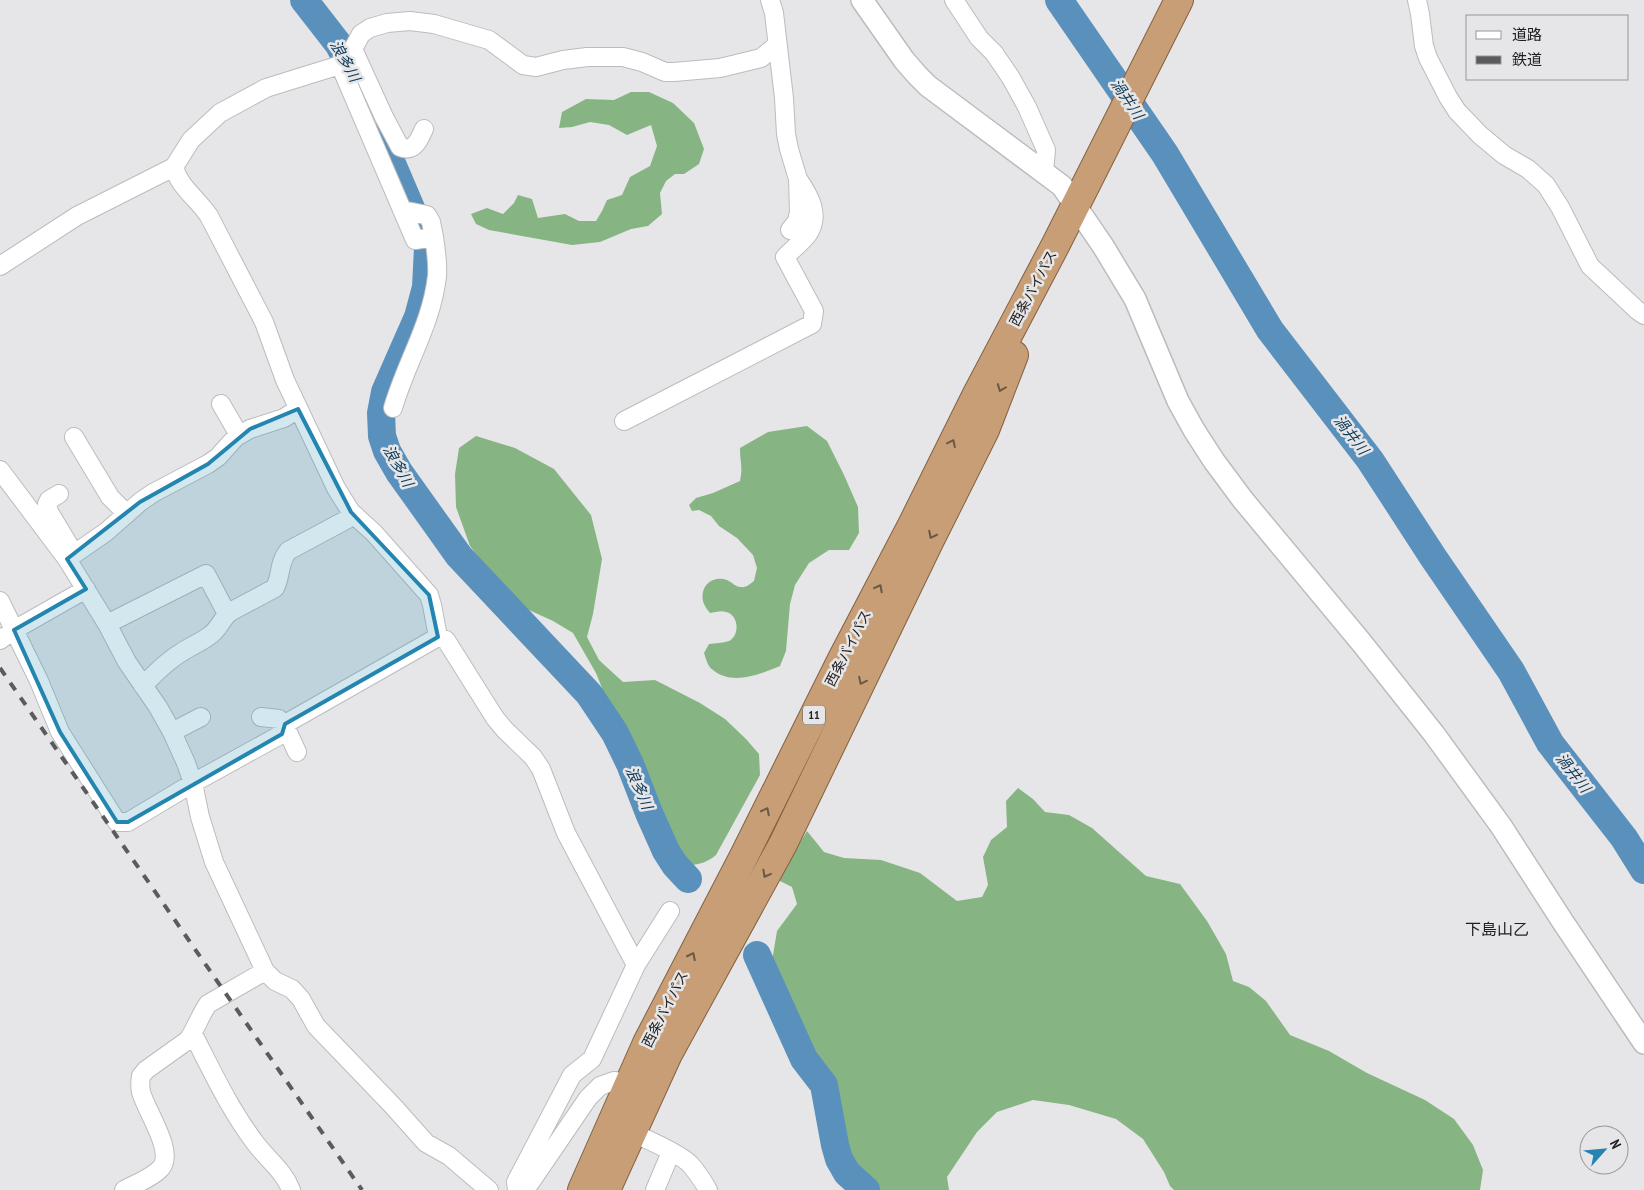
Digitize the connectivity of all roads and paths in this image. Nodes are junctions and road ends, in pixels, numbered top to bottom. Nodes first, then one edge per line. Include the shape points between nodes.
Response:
1 (770, 0) edge
2 (862, 0) edge
3 (954, 0) edge
4 (1179, 0) edge
5 (1417, 0) edge
6 (777, 45) junction
7 (347, 57) junction
8 (424, 129) dead end
9 (174, 166) junction
10 (1044, 172) junction
11 (798, 178) junction
12 (1081, 194) junction
13 (790, 230) dead end
14 (0, 266) edge
15 (1640, 306) edge
16 (221, 404) dead end
17 (393, 408) dead end
18 (298, 409) junction
19 (624, 421) dead end
20 (239, 435) junction
21 (74, 437) dead end
22 (0, 470) edge
23 (59, 494) dead end
24 (127, 514) junction
25 (355, 515) junction
26 (70, 557) junction
27 (86, 589) junction
28 (0, 601) edge
29 (227, 614) junction
30 (107, 624) junction
31 (7, 635) edge
32 (438, 637) junction
33 (143, 686) junction
34 (201, 717) dead end
35 (262, 717) dead end
36 (285, 726) junction
37 (172, 732) junction
38 (298, 752) dead end
39 (193, 783) junction
40 (670, 910) dead end
41 (636, 964) junction
42 (265, 971) junction
43 (193, 1034) junction
44 (1644, 1044) edge
45 (640, 1088) junction
46 (622, 1128) junction
47 (671, 1152) junction
48 (124, 1190) edge
49 (291, 1190) edge
50 (489, 1190) edge
51 (517, 1190) edge
52 (522, 1190) edge
53 (582, 1190) edge
54 (606, 1190) edge
55 (655, 1190) edge
56 (708, 1190) edge

1 - 6 street
2 - 10 street via 928,86
3 - 10 street via 979,38 994,53 1028,107 1046,150
4 - 12 highway, 西条バイパス / 11
5 - 15 street via 1428,58 1457,111 1504,155 1528,169 1546,185 1590,266
6 - 7 street via 761,58 720,68 665,72 623,57 587,57 536,68 523,65 489,40 434,24 410,22 370,28 361,34
6 - 11 street via 786,134
7 - 8 street via 400,147 411,148 417,144
7 - 9 street via 266,88 220,113 191,140
7 - 17 street via 410,211 415,240 427,238 437,274 424,331
9 - 14 street via 77,216
9 - 18 street via 183,186 214,225 264,322
10 - 12 street via 1062,186
11 - 13 street via 799,212
11 - 19 street via 814,207 813,222 808,233 785,257 814,310 812,324
12 - 44 street via 1103,246 1135,298 1178,401 1214,461 1462,773 1501,826
12 - 45 highway, 西条バイパス / 11 via 647,1043
16 - 20 street
18 - 20 street via 284,418
18 - 25 street via 336,488
20 - 24 street via 218,458 153,493
21 - 24 street via 110,497
22 - 26 street
23 - 26 street via 46,504
24 - 26 street
25 - 29 street via 288,551 282,558 275,588
25 - 32 street via 428,596
26 - 27 street
27 - 30 street
27 - 31 street
28 - 31 street
29 - 30 street via 206,574
29 - 33 street via 217,630 157,670
30 - 33 street
31 - 39 street via 39,681 60,732 117,822 128,822
32 - 36 street
32 - 41 street via 446,640 504,730 541,769 566,833
33 - 37 street
34 - 37 street
35 - 36 street via 279,719
36 - 38 street
36 - 39 street via 282,734
37 - 39 street
39 - 42 street via 214,862
40 - 41 street
41 - 51 street via 592,1059 572,1075 516,1182
42 - 43 street via 208,1004
42 - 50 street via 292,989 316,1026 426,1143 449,1156
43 - 48 street via 141,1076 141,1093 163,1145 165,1162 154,1174
43 - 49 street via 230,1106 256,1145 284,1176
45 - 46 highway, 西条バイパス / 11
45 - 52 street via 614,1081 600,1086
46 - 47 street
46 - 53 highway, 西条バイパス / 11
46 - 54 highway, 西条バイパス / 11
47 - 55 street
47 - 56 street via 689,1163

